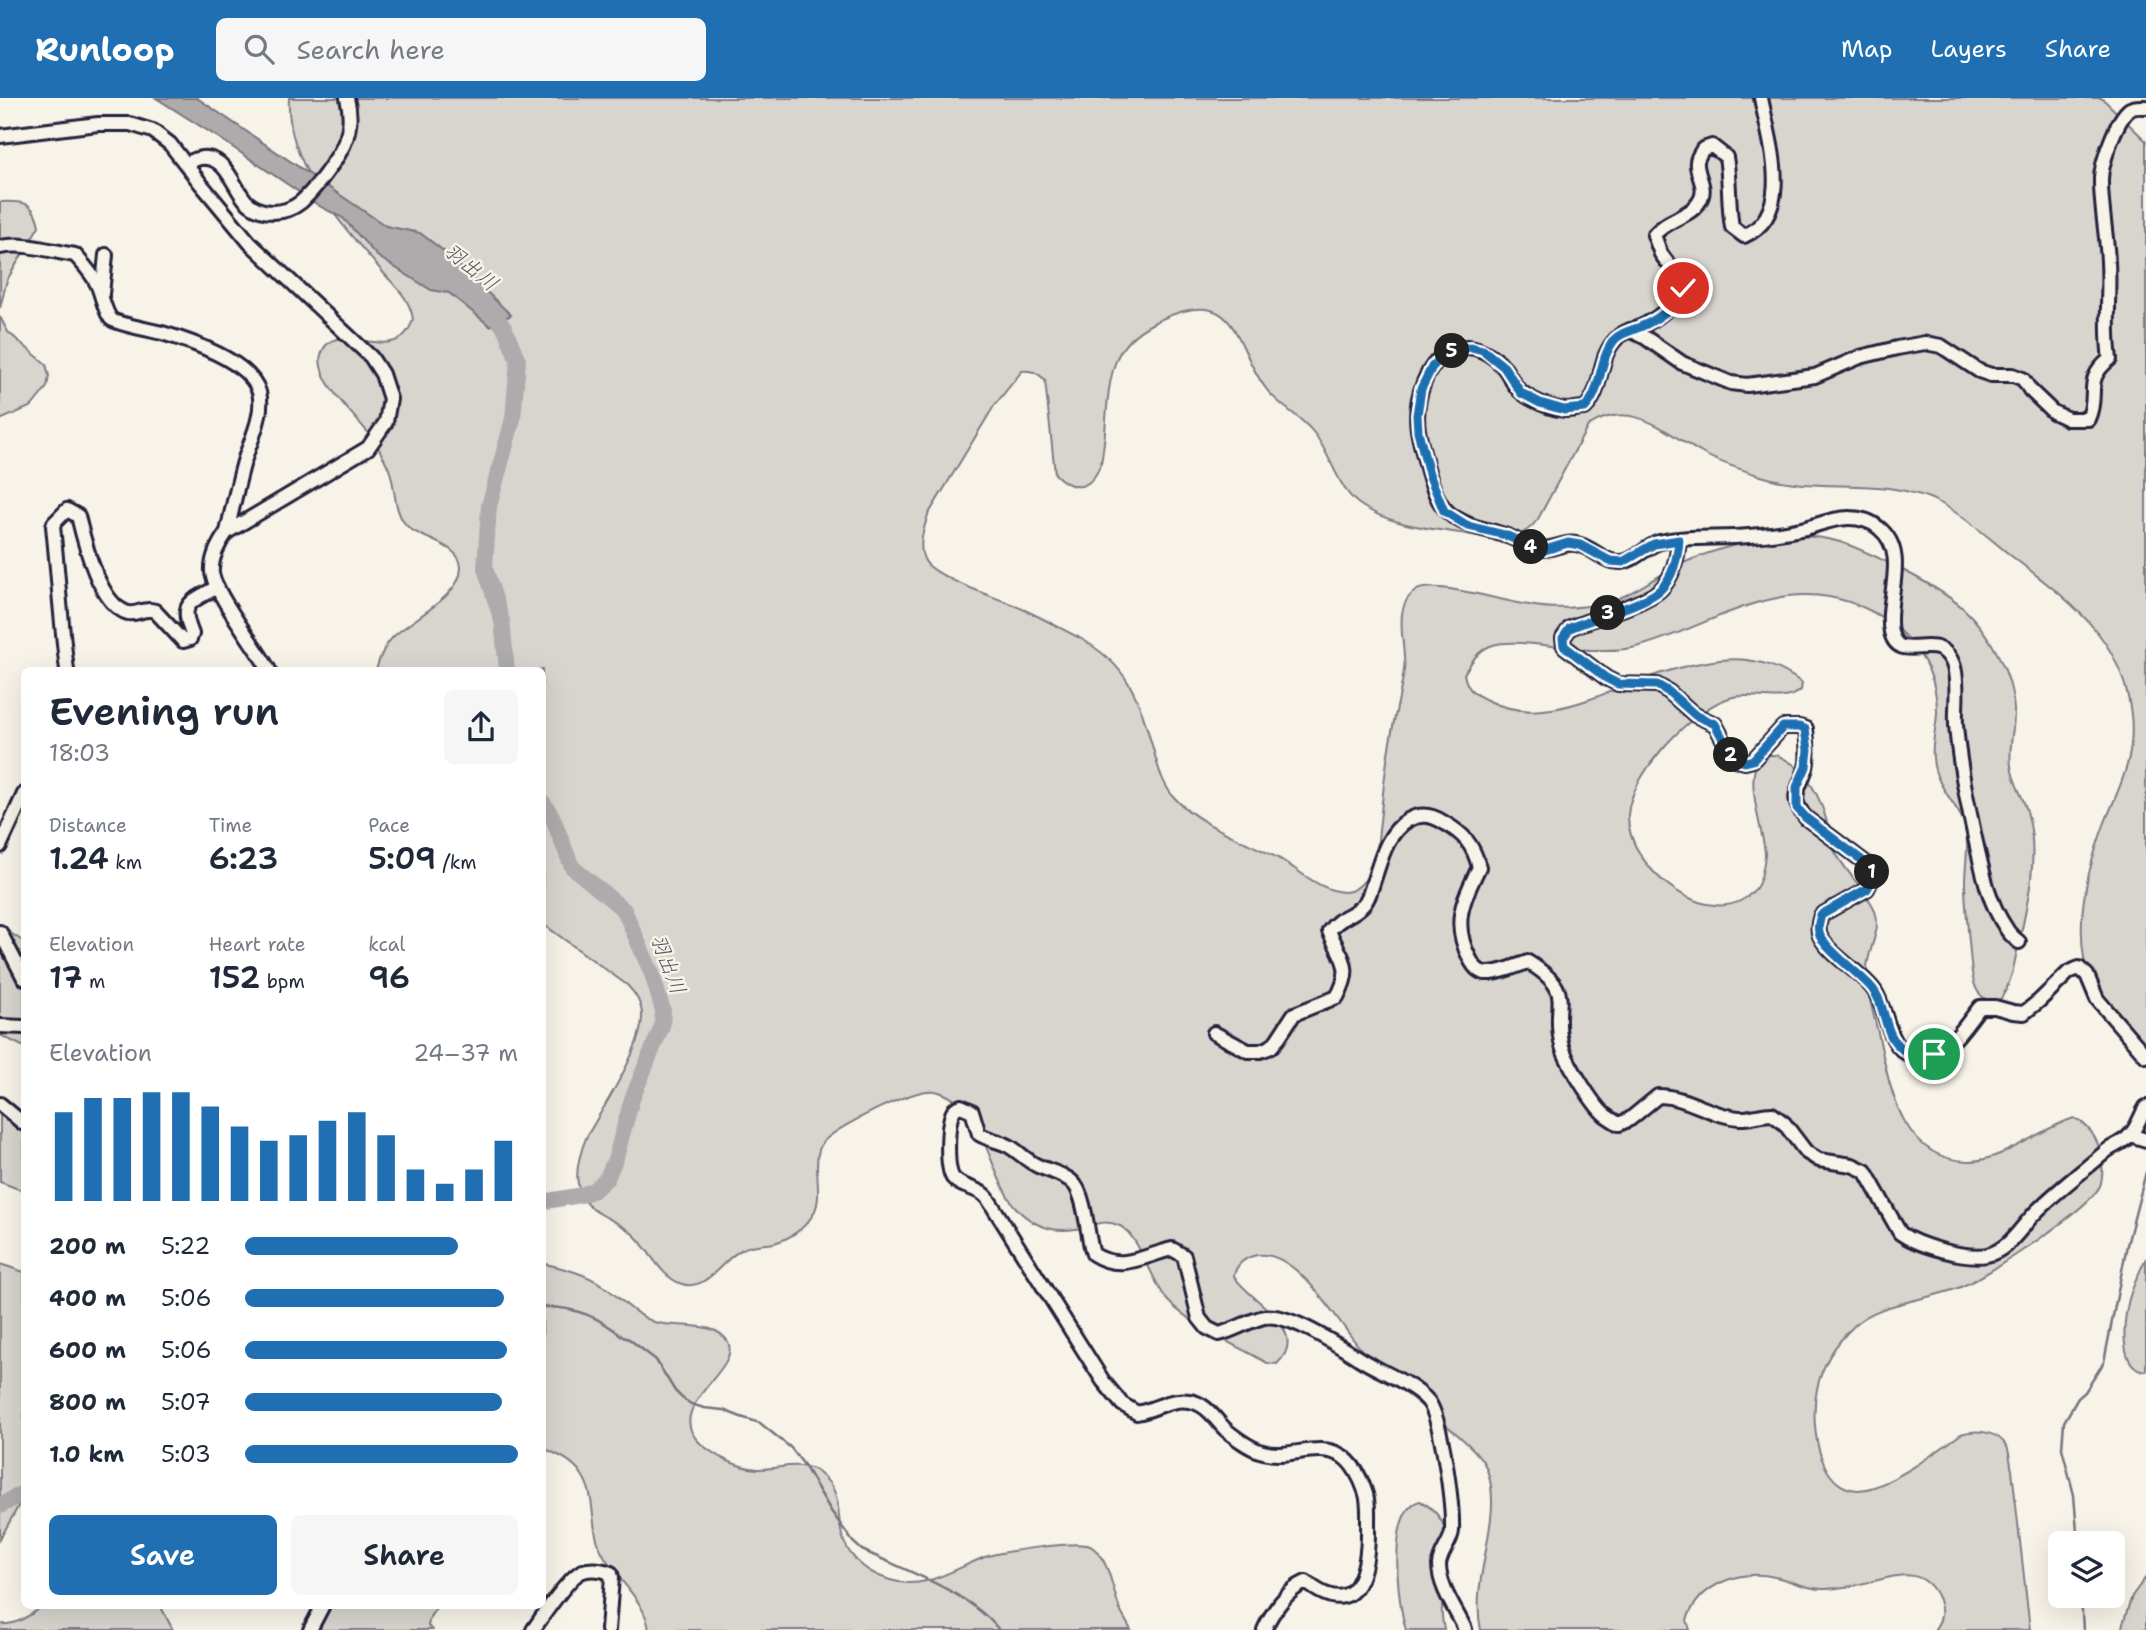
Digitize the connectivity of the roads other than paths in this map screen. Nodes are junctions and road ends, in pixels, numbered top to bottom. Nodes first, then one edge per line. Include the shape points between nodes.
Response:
1 (347, 98) edge
2 (1761, 98) edge
3 (2146, 107) edge
4 (0, 136) edge
5 (187, 164) junction
6 (0, 247) edge
7 (106, 255) dead end
8 (102, 298) junction
9 (1630, 330) junction
10 (227, 532) junction
11 (1679, 540) junction
12 (216, 587) junction
13 (67, 667) edge
14 (267, 667) edge
15 (21, 800) edge
16 (0, 846) edge
17 (0, 932) edge
18 (2018, 942) dead end
19 (21, 972) edge
20 (0, 1026) edge
21 (21, 1027) edge
22 (1214, 1033) dead end
23 (2146, 1056) edge
24 (0, 1104) edge
25 (2146, 1107) edge
26 (21, 1122) edge
27 (2130, 1135) junction
28 (2146, 1140) edge
29 (321, 1609) edge
30 (310, 1630) edge
31 (533, 1630) edge
32 (608, 1630) edge
33 (1264, 1630) edge
34 (1464, 1630) edge

1 - 5 street via 350,127 345,145 301,202 286,210 273,213 247,202 219,163 209,158
2 - 9 street via 1776,181 1770,212 1756,231 1744,236 1732,227 1726,157 1712,146 1703,149 1697,165 1703,186 1700,201 1654,235 1661,254 1681,281 1682,293 1673,305
3 - 9 street via 2128,110 2115,131 2100,180 2109,264 2110,359 2095,374 2088,419 2068,419 2053,412 2023,379 1979,371 1941,346 1925,343 1897,348 1815,376 1747,385 1682,363
4 - 5 street via 130,124 153,131
5 - 10 street via 250,243 371,357 390,399 386,422 368,448
6 - 8 street via 34,246 75,255 92,274
7 - 8 street
8 - 10 street via 116,323 202,347 241,369 259,392 256,432
9 - 11 street via 1606,351 1595,393 1585,408 1564,410 1540,403 1521,393 1504,367 1483,350 1455,349 1432,367 1421,389 1418,431 1444,511 1468,526 1545,550 1568,543 1580,545 1610,561 1623,562 1654,544
10 - 12 street via 212,571
11 - 18 street via 1750,536 1850,518 1867,520 1886,535 1895,571 1891,635 1908,648 1937,646 1950,654 1960,767 1980,859 1993,903 2006,930
11 - 23 street via 1662,589 1570,628 1564,646 1618,684 1657,685 1669,692 1695,715 1715,724 1737,760 1753,760 1783,727 1805,729 1808,750 1797,787 1797,808 1871,867 1874,877 1867,889 1821,915 1820,935 1874,989 1896,1044 1911,1056 1934,1054 1948,1045 1980,1007 2024,1013 2079,968 2098,999
12 - 13 street via 186,609 192,634 186,642 155,611 126,612 105,592 89,562 78,516 67,510 53,526
12 - 14 street
15 - 16 street
17 - 19 street
20 - 21 street
22 - 27 street via 1248,1051 1260,1051 1277,1040 1294,1014 1338,998 1345,982 1345,962 1329,931 1336,921 1363,906 1391,836 1413,817 1425,815 1457,830 1474,849 1479,867 1460,910 1459,926 1472,965 1489,973 1528,962 1555,984 1560,992 1562,1048 1603,1114 1619,1124 1658,1096 1741,1118 1772,1114 1812,1156 1865,1171 1900,1233 1908,1239 1969,1255 1998,1251 2061,1188
24 - 26 street
25 - 27 street
27 - 28 street
29 - 30 street
31 - 32 street via 578,1574 603,1570 612,1577
33 - 34 street via 1298,1586 1306,1582 1318,1592 1345,1596 1362,1576 1368,1502 1353,1466 1332,1451 1263,1452 1190,1401 1137,1413 1122,1404 1102,1381 990,1202 954,1179 948,1166 949,1126 957,1107 972,1111 979,1134 1074,1184 1093,1254 1106,1262 1126,1263 1172,1249 1184,1256 1199,1318 1207,1328 1219,1334 1265,1317 1288,1321 1316,1332 1428,1402 1443,1445 1452,1533 1439,1567

